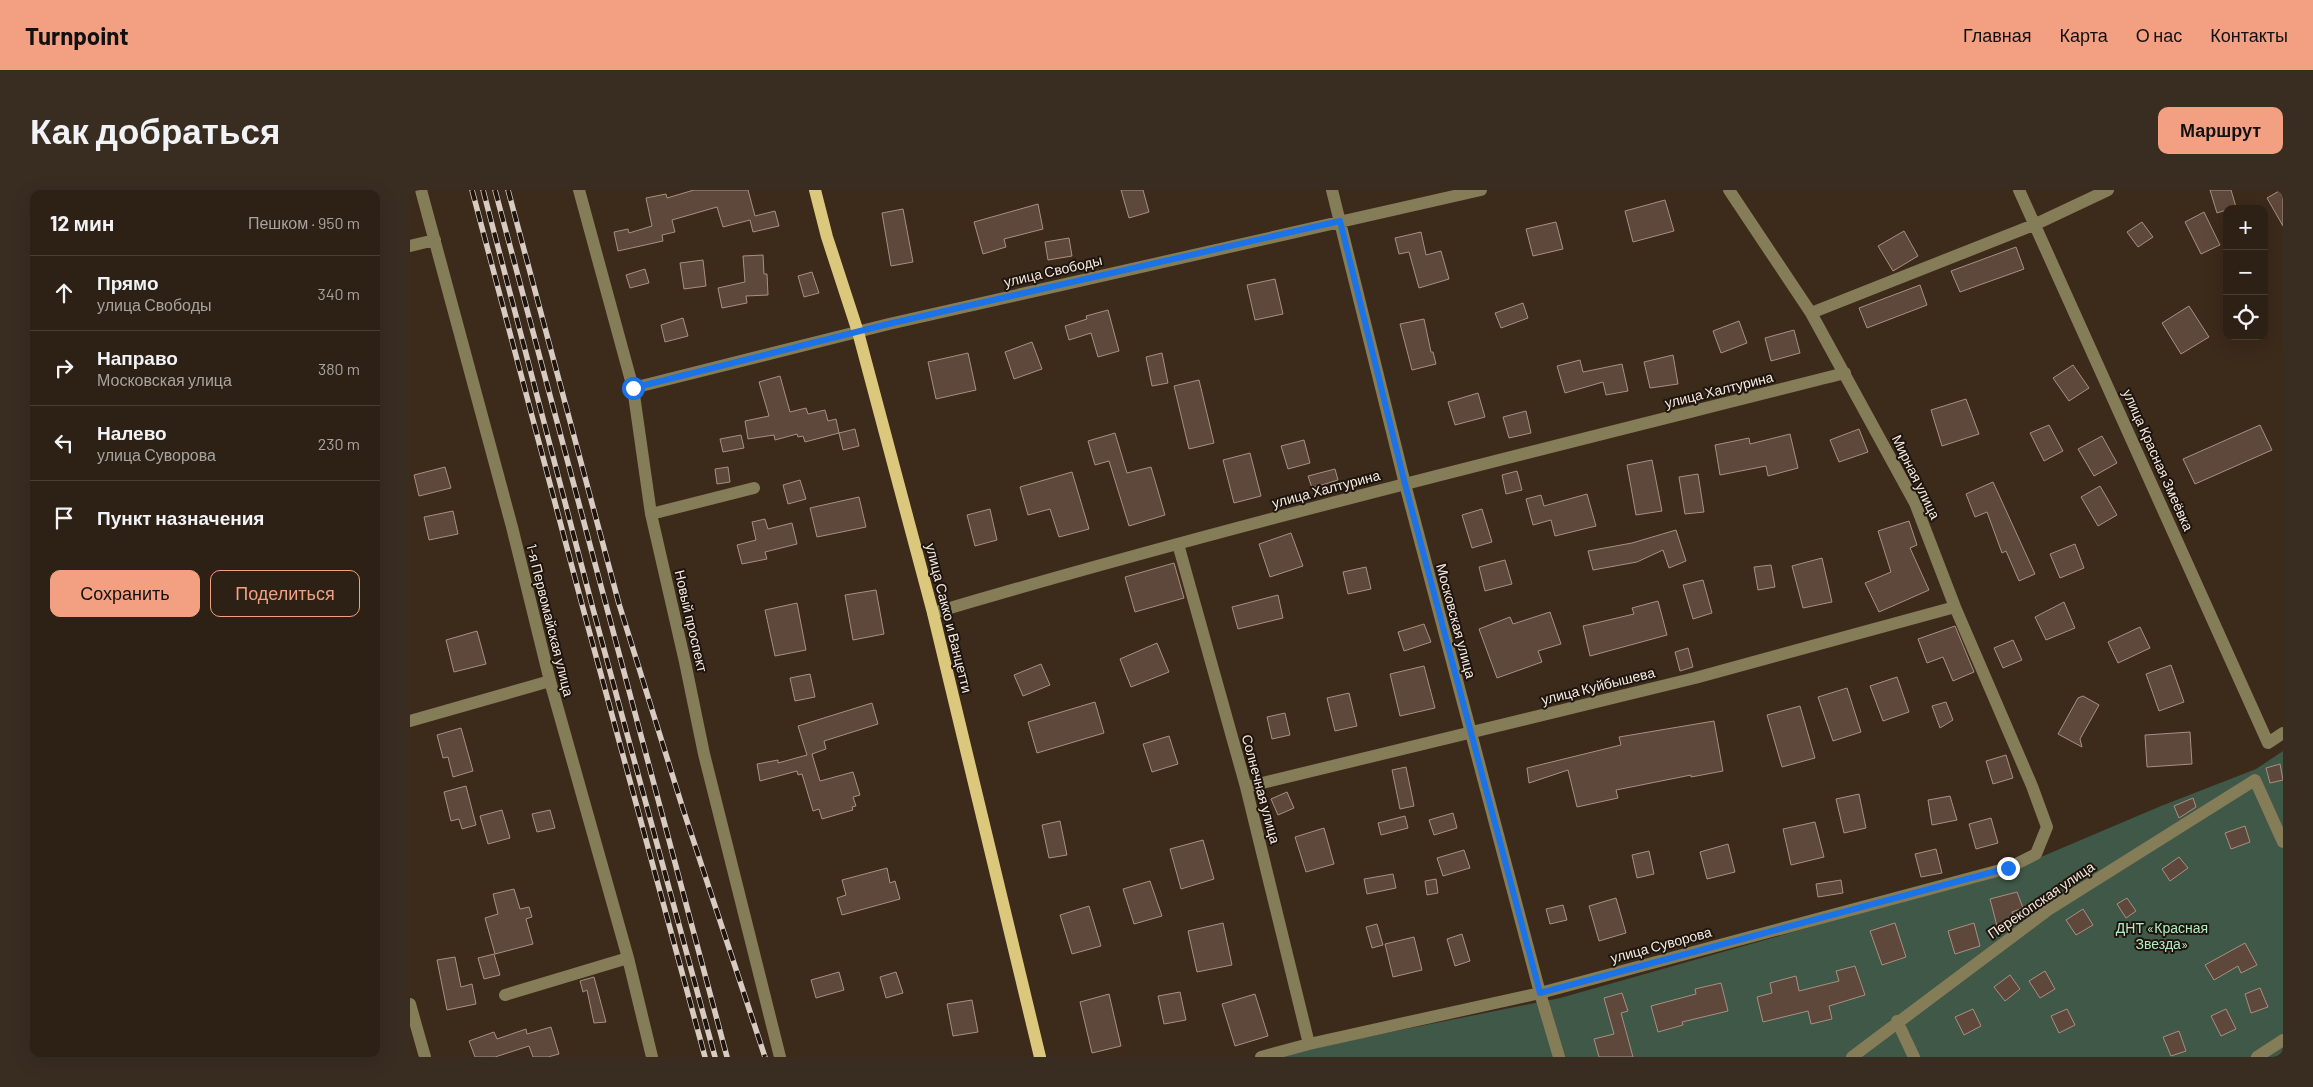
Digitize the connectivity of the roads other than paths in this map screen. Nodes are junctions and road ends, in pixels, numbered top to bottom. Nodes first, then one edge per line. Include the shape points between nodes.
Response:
1 (421, 190) edge
2 (579, 190) edge
3 (815, 190) edge
4 (1332, 190) edge
5 (1481, 190) edge
6 (1729, 190) edge
7 (2019, 190) edge
8 (2108, 190) edge
9 (1340, 221) junction
10 (2036, 224) junction
11 (435, 240) junction
12 (410, 246) edge
13 (1811, 313) junction
14 (858, 332) junction
15 (1845, 373) junction
16 (633, 388) junction
17 (1405, 484) junction
18 (754, 488) dead end
19 (651, 514) junction
20 (1178, 544) junction
21 (1955, 607) junction
22 (933, 613) junction
23 (550, 682) junction
24 (410, 721) edge
25 (1471, 733) junction
26 (2283, 733) edge
27 (1246, 787) junction
28 (2047, 827) joint
29 (2283, 842) edge
30 (628, 958) junction
31 (1540, 993) junction
32 (505, 995) dead end
33 (410, 1004) edge
34 (1897, 1021) junction
35 (2283, 1040) edge
36 (1309, 1044) junction
37 (425, 1057) edge
38 (652, 1057) edge
39 (780, 1057) edge
40 (1040, 1057) edge
41 (1261, 1057) edge
42 (1559, 1057) edge
43 (1852, 1057) edge
44 (1914, 1057) edge
45 (2257, 1057) edge

1 - 11 street, 1-я Первомайская улица
2 - 16 street, Новый проспект
3 - 14 main road, улица Сакко и Ванцетти
4 - 9 street, Московская улица
5 - 9 street, улица Свободы
6 - 13 street, Мирная улица
7 - 10 street, улица Красная Змеёвка
8 - 10 street
9 - 14 street, улица Свободы
9 - 17 street, Московская улица
10 - 13 street
10 - 26 street, улица Красная Змеёвка via 2268,743
11 - 12 street
11 - 23 street, 1-я Первомайская улица
13 - 15 street, Мирная улица
14 - 16 street, улица Свободы
14 - 22 main road, улица Сакко и Ванцетти
15 - 17 street, улица Халтурина
15 - 21 street, Мирная улица via 1915,503
16 - 19 street, Новый проспект
17 - 20 street, улица Халтурина
17 - 25 street, Московская улица
18 - 19 street
19 - 39 street, Новый проспект via 704,754
20 - 22 street, улица Халтурина
20 - 27 street, Солнечная улица
21 - 25 street, улица Куйбышева via 1695,678
21 - 28 street, Мирная улица
22 - 40 main road, улица Сакко и Ванцетти
23 - 24 street
23 - 30 street, 1-я Первомайская улица
25 - 27 street, улица Куйбышева
25 - 31 street, Московская улица
27 - 36 street, Солнечная улица
28 - 31 street, улица Суворова via 2036,854 2008,868
29 - 34 street, Перекопская улица via 2255,780 2048,910
30 - 32 street
30 - 38 street, 1-я Первомайская улица
31 - 36 street, улица Суворова
31 - 42 street, Московская улица
33 - 37 street
34 - 43 street, Перекопская улица
34 - 44 street
35 - 45 street
36 - 41 street, улица Суворова

